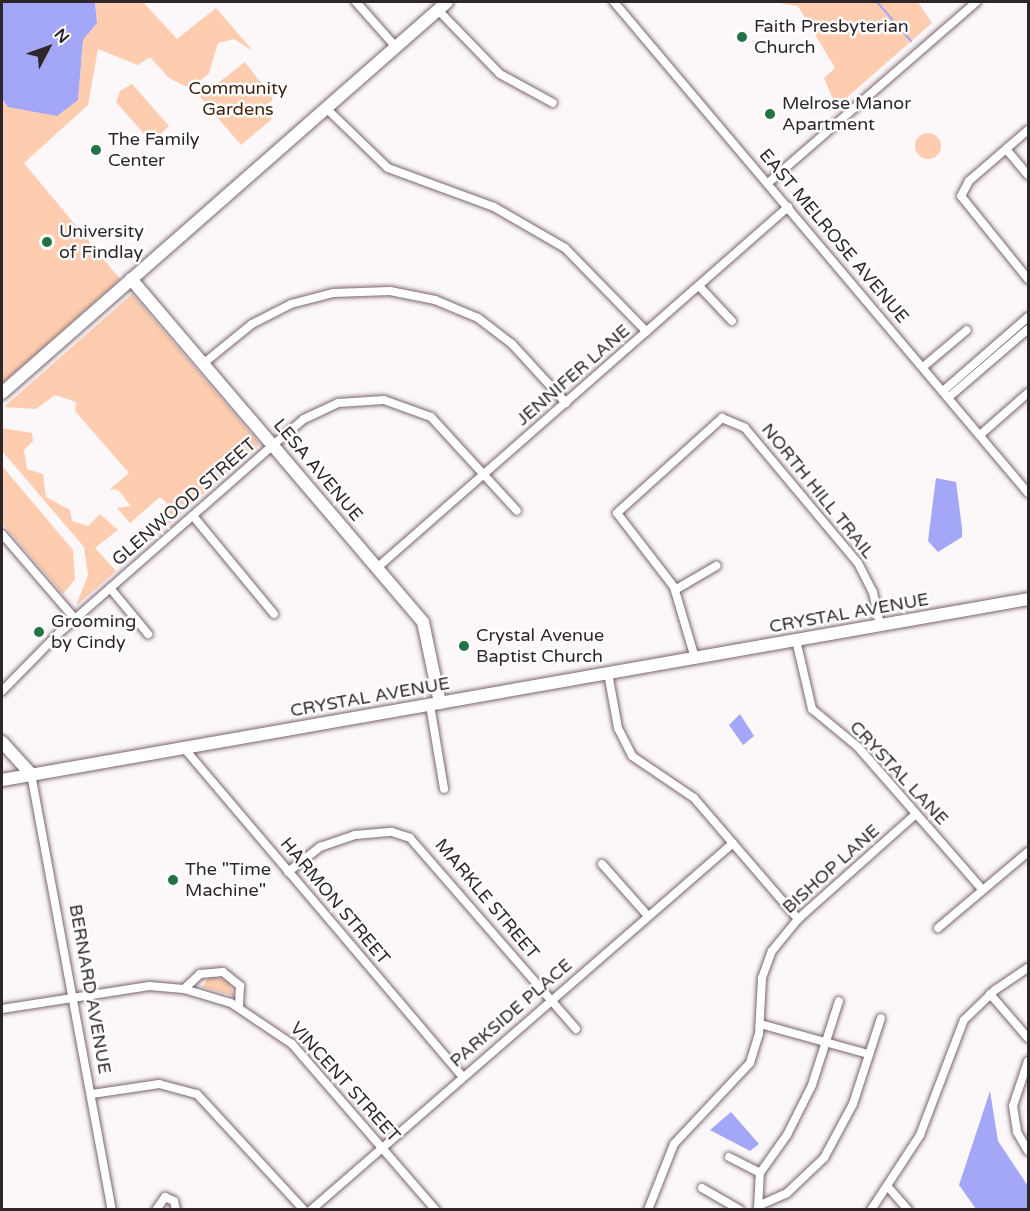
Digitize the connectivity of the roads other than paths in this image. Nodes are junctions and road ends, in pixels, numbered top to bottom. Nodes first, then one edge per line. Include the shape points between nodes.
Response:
1 (356, 2) edge
2 (614, 2) edge
3 (976, 2) edge
4 (443, 6) edge
5 (396, 47) junction
6 (552, 103) dead end
7 (326, 108) junction
8 (1029, 130) edge
9 (1006, 149) junction
10 (1029, 175) edge
11 (768, 183) junction
12 (788, 207) junction
13 (131, 279) junction
14 (1029, 279) edge
15 (699, 286) junction
16 (1029, 316) edge
17 (732, 321) dead end
18 (1029, 329) edge
19 (967, 330) dead end
20 (647, 332) junction
21 (204, 363) junction
22 (923, 367) junction
23 (2, 393) edge
24 (1029, 393) edge
25 (946, 394) junction
26 (566, 403) junction
27 (980, 435) junction
28 (273, 445) junction
29 (484, 475) junction
30 (1029, 493) edge
31 (517, 511) dead end
32 (193, 516) junction
33 (2, 534) edge
34 (716, 566) dead end
35 (378, 567) junction
36 (110, 588) junction
37 (675, 590) junction
38 (1029, 599) edge
39 (274, 614) dead end
40 (75, 619) junction
41 (880, 625) junction
42 (148, 634) dead end
43 (796, 640) junction
44 (695, 658) junction
45 (608, 673) junction
46 (2, 691) edge
47 (435, 704) junction
48 (2, 742) edge
49 (183, 747) junction
50 (31, 774) junction
51 (2, 780) edge
52 (444, 789) dead end
53 (916, 814) junction
54 (733, 843) junction
55 (1029, 852) edge
56 (602, 864) dead end
57 (288, 872) junction
58 (982, 889) junction
59 (648, 916) junction
60 (798, 920) junction
61 (938, 928) dead end
62 (1029, 968) edge
63 (184, 989) junction
64 (990, 994) junction
65 (74, 996) junction
66 (551, 1000) junction
67 (839, 1001) dead end
68 (239, 1007) junction
69 (2, 1009) edge
70 (881, 1018) dead end
71 (760, 1024) junction
72 (576, 1029) dead end
73 (1029, 1038) edge
74 (828, 1042) junction
75 (868, 1054) junction
76 (1029, 1061) edge
77 (462, 1076) junction
78 (92, 1094) junction
79 (381, 1148) junction
80 (1029, 1151) edge
81 (729, 1157) dead end
82 (760, 1173) junction
83 (702, 1188) dead end
84 (889, 1188) junction
85 (758, 1208) edge
86 (112, 1209) edge
87 (156, 1209) edge
88 (176, 1209) edge
89 (304, 1209) edge
90 (311, 1209) edge
91 (436, 1209) edge
92 (648, 1209) edge
93 (741, 1209) edge
94 (871, 1209) edge
95 (908, 1209) edge

1 - 5 street
2 - 11 street, EAST MELROSE AVENUE
3 - 11 street
4 - 5 street
4 - 6 street via 500,74
5 - 7 street
7 - 13 street
7 - 20 street via 388,168 494,207 556,242 586,266
8 - 9 street
9 - 10 street
9 - 14 street via 965,185 962,202
11 - 12 street, EAST MELROSE AVENUE
12 - 15 street, JENNIFER LANE
12 - 22 street, EAST MELROSE AVENUE
13 - 21 street, LESA AVENUE
13 - 23 street
15 - 17 street
15 - 20 street, JENNIFER LANE
16 - 25 street
18 - 25 street
19 - 22 street
20 - 26 street, JENNIFER LANE
21 - 26 street via 252,324 291,304 333,293 390,291 435,300 478,318 512,344
21 - 28 street, LESA AVENUE
22 - 25 street, EAST MELROSE AVENUE
24 - 27 street
25 - 27 street, EAST MELROSE AVENUE
26 - 29 street, JENNIFER LANE
27 - 30 street, EAST MELROSE AVENUE
28 - 29 street, GLENWOOD STREET via 323,409 352,400 384,400 431,417
28 - 32 street, GLENWOOD STREET
28 - 35 street, LESA AVENUE
29 - 31 street, GLENWOOD STREET
29 - 35 street, JENNIFER LANE
32 - 36 street, GLENWOOD STREET
32 - 39 street
33 - 40 street
34 - 37 street
35 - 47 street, LESA AVENUE via 425,626
36 - 40 street, GLENWOOD STREET
36 - 42 street
37 - 41 street, NORTH HILL TRAIL via 617,513 709,426 732,418 763,447 858,563 873,592
37 - 44 street
38 - 41 street, CRYSTAL AVENUE
40 - 46 street, GLENWOOD STREET
41 - 43 street, CRYSTAL AVENUE
43 - 44 street, CRYSTAL AVENUE
43 - 53 street, CRYSTAL LANE via 812,709 858,747
44 - 45 street, CRYSTAL AVENUE
45 - 47 street, CRYSTAL AVENUE
45 - 54 street via 618,728 632,756 682,787
47 - 49 street, CRYSTAL AVENUE
47 - 52 street
48 - 50 street
49 - 50 street, CRYSTAL AVENUE
49 - 57 street, HARMON STREET
50 - 51 street, CRYSTAL AVENUE
50 - 65 street, BERNARD AVENUE
53 - 58 street, CRYSTAL LANE
53 - 60 street, BISHOP LANE
54 - 59 street, PARKSIDE PLACE
54 - 60 street
55 - 58 street
56 - 59 street
57 - 66 street, MARKLE STREET via 320,848 365,833 401,834 420,845
57 - 77 street, HARMON STREET
58 - 61 street
59 - 66 street, PARKSIDE PLACE
60 - 71 street, BISHOP LANE via 772,951 762,978
62 - 64 street
63 - 65 street, VINCENT STREET via 138,986
63 - 68 street, VINCENT STREET
63 - 68 street via 200,974 223,972 240,986
64 - 73 street
64 - 84 street via 958,1029 920,1136
65 - 69 street, VINCENT STREET
65 - 78 street, BERNARD AVENUE
66 - 72 street, MARKLE STREET
66 - 77 street, PARKSIDE PLACE
67 - 74 street
68 - 79 street, VINCENT STREET via 292,1044
70 - 75 street
71 - 74 street
71 - 92 street via 747,1067 680,1136 659,1172
74 - 75 street
74 - 82 street via 787,1135
75 - 85 street via 852,1104 824,1158 787,1193
76 - 80 street via 1013,1106 1017,1132
77 - 79 street, PARKSIDE PLACE
78 - 86 street, BERNARD AVENUE
78 - 89 street via 159,1084 197,1094
79 - 90 street, PARKSIDE PLACE
79 - 91 street, VINCENT STREET
81 - 82 street
82 - 85 street
83 - 93 street
84 - 94 street
84 - 95 street
87 - 88 street via 165,1197 174,1201

